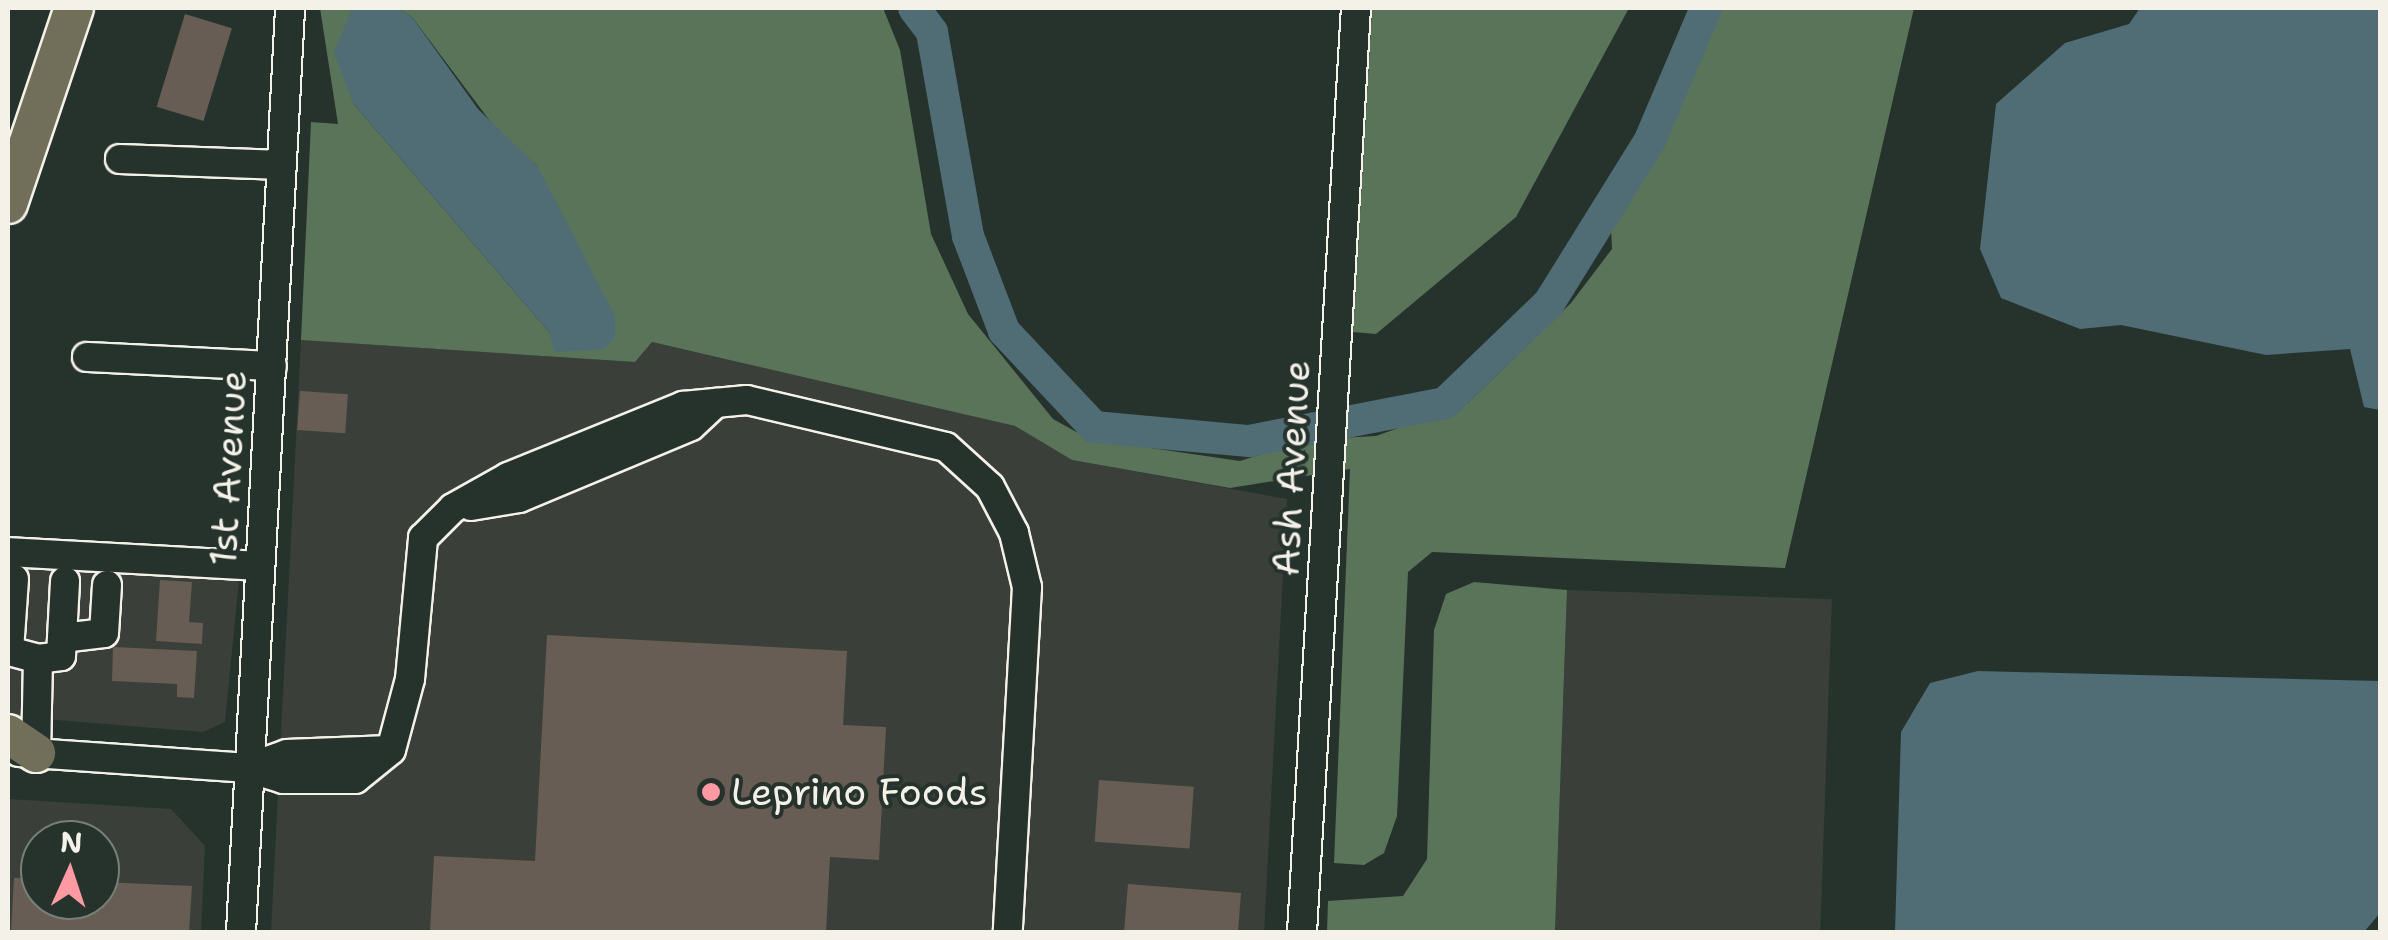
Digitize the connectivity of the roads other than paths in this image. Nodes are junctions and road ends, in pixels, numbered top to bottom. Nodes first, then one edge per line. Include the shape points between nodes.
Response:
1 (74, 8) edge
2 (290, 8) edge
3 (1356, 8) edge
4 (120, 159) dead end
5 (282, 164) junction
6 (8, 204) edge
7 (87, 357) dead end
8 (272, 366) junction
9 (8, 552) edge
10 (260, 566) junction
11 (14, 580) dead end
12 (65, 581) dead end
13 (107, 585) dead end
14 (62, 638) junction
15 (38, 659) junction
16 (17, 746) edge
17 (248, 768) junction
18 (241, 932) edge
19 (1008, 932) edge
20 (1302, 932) edge

1 - 6 highway
2 - 5 street, 1st Avenue
3 - 20 street, Ash Avenue
4 - 5 street
5 - 8 street, 1st Avenue
7 - 8 street
8 - 10 street, 1st Avenue
9 - 10 street
10 - 17 street, 1st Avenue
11 - 15 street via 9,651
12 - 14 street
13 - 14 street via 104,634
14 - 15 street via 61,656
15 - 16 street
16 - 17 street
17 - 18 street, 1st Avenue
17 - 19 street via 286,754 391,750 410,680 422,538 454,508 508,477 665,413 747,400 946,448 990,487 1014,533 1027,586

